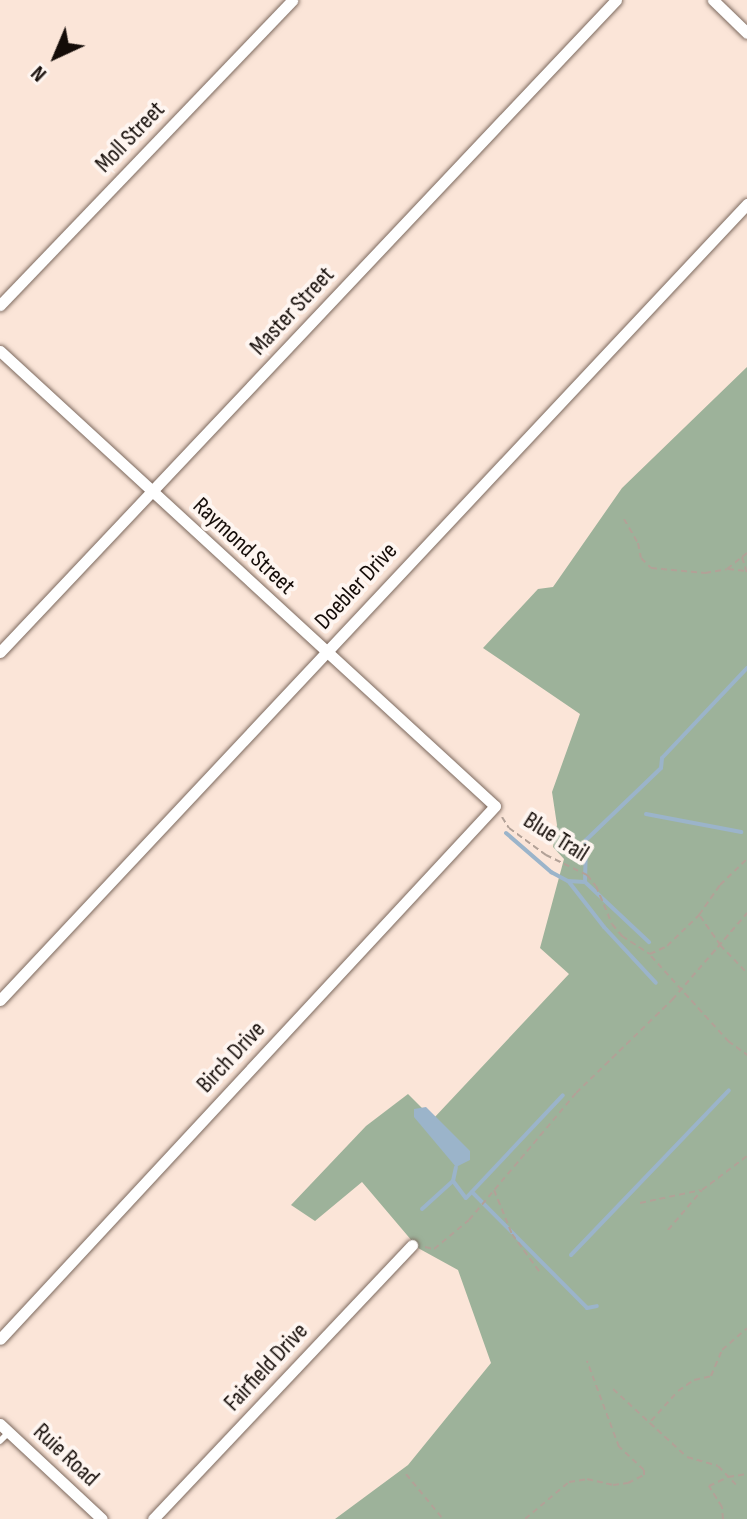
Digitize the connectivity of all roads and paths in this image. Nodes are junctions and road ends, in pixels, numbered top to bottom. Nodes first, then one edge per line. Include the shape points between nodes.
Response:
1 (292, 0) edge
2 (616, 0) edge
3 (713, 0) edge
4 (747, 33) edge
5 (747, 204) edge
6 (0, 305) edge
7 (0, 351) edge
8 (152, 491) junction
9 (624, 519) dead end
10 (747, 553) edge
11 (742, 557) junction
12 (727, 569) junction
13 (746, 572) edge
14 (325, 651) junction
15 (0, 652) edge
16 (495, 806) junction
17 (747, 859) edge
18 (747, 913) edge
19 (699, 915) junction
20 (720, 945) junction
21 (650, 954) junction
22 (747, 973) edge
23 (682, 986) junction
24 (0, 1000) edge
25 (747, 1055) edge
26 (747, 1156) edge
27 (493, 1189) junction
28 (702, 1190) junction
29 (640, 1203) dead end
30 (668, 1230) dead end
31 (412, 1245) joint
32 (539, 1271) dead end
33 (747, 1328) edge
34 (0, 1339) edge
35 (587, 1361) dead end
36 (613, 1389) dead end
37 (651, 1421) junction
38 (3, 1432) edge
39 (406, 1474) dead end
40 (747, 1474) edge
41 (728, 1477) junction
42 (738, 1487) dead end
43 (102, 1519) edge
44 (153, 1519) edge
45 (443, 1519) edge
46 (525, 1519) edge
47 (723, 1519) edge

1 - 6 street, Moll Street
2 - 8 street, Master Street
3 - 4 street
5 - 14 street, Doebler Drive
7 - 8 street, Raymond Street
8 - 14 street, Raymond Street
8 - 15 street, Master Street
9 - 12 path via 651,568 705,573
10 - 11 path
11 - 12 path
11 - 13 path
12 - 13 path
14 - 16 street, Raymond Street
14 - 24 street, Doebler Drive
16 - 21 path, Blue Trail via 509,828 546,855 587,875 612,924
16 - 34 street, Birch Drive
17 - 19 path
18 - 20 path
19 - 20 path
19 - 21 path via 667,946
20 - 22 path
20 - 23 path
21 - 23 path, Blue Trail
23 - 25 path, Blue Trail via 728,1041
23 - 27 path via 576,1093
26 - 28 path
27 - 31 path via 469,1220 434,1249
27 - 32 path via 512,1234
28 - 29 path
28 - 30 path
31 - 44 street, Fairfield Drive
33 - 37 path via 722,1350 711,1376 678,1391
35 - 46 path via 619,1447 644,1475 613,1485 587,1479 569,1482
36 - 37 path
37 - 41 path via 687,1457 718,1466
38 - 43 street, Ruie Road
39 - 45 path
40 - 41 path
41 - 42 path
41 - 47 path via 709,1486

